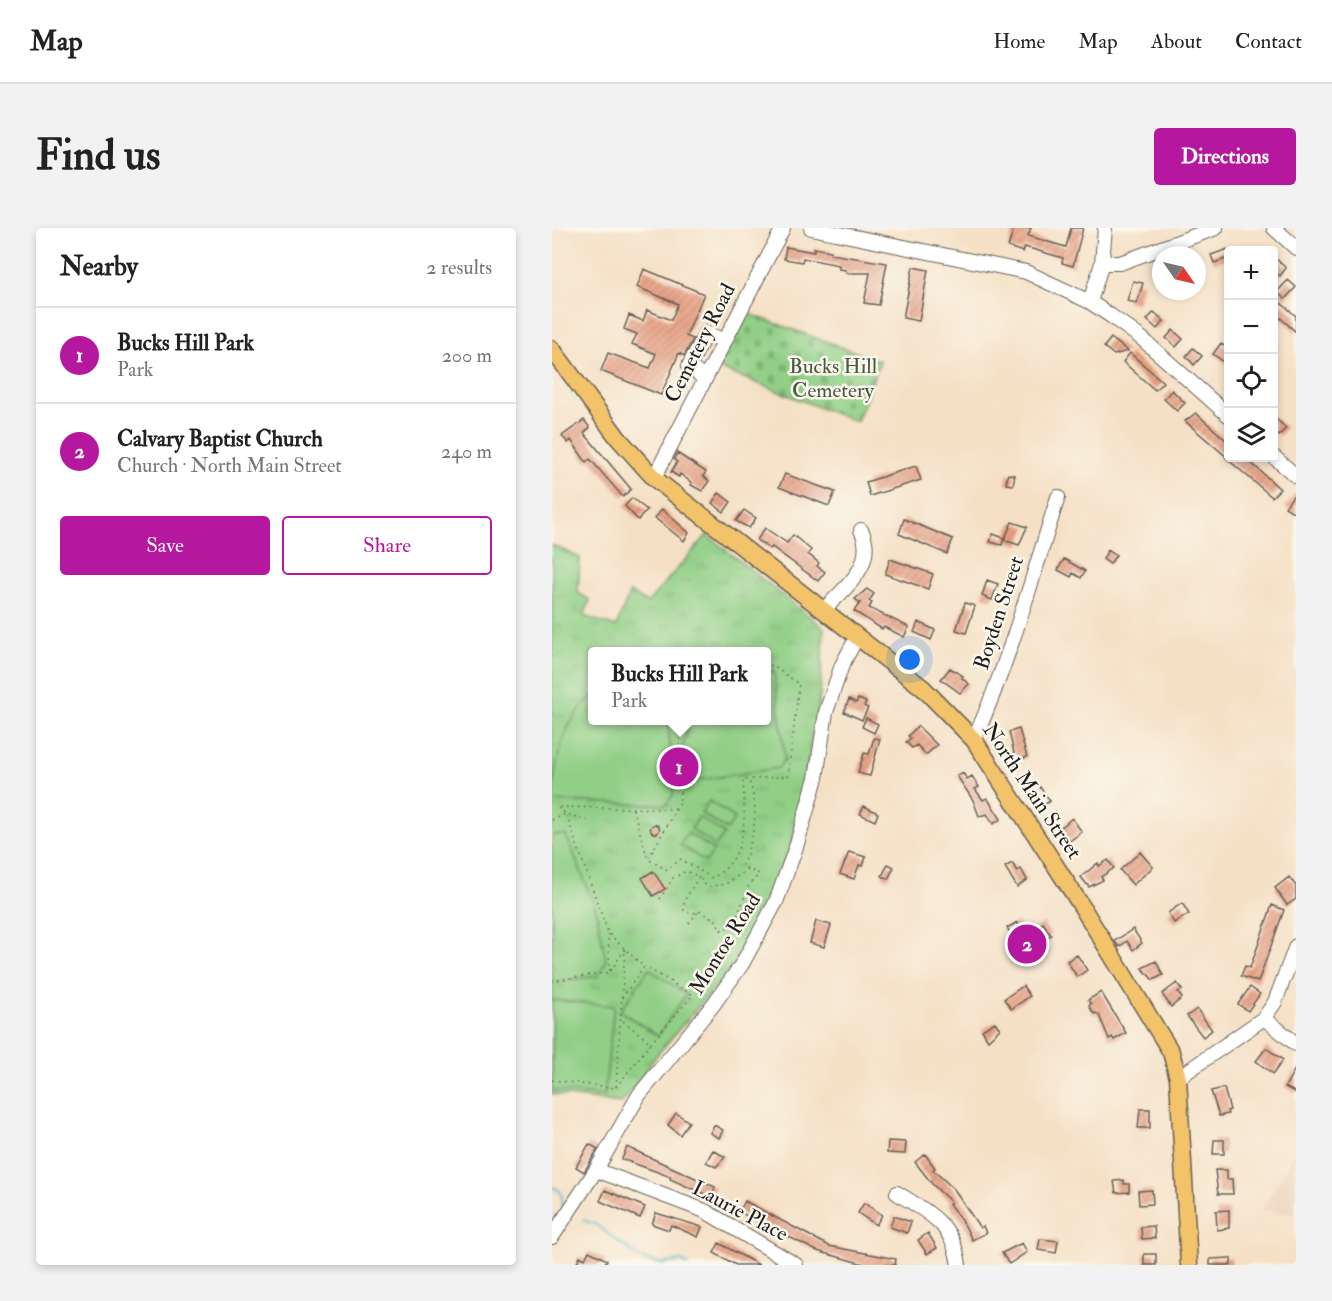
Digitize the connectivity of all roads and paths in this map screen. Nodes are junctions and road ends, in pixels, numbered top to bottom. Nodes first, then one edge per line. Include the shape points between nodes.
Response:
1 (783, 228) edge
2 (811, 228) edge
3 (1105, 228) edge
4 (1216, 228) edge
5 (1274, 228) edge
6 (1296, 248) edge
7 (1102, 263) junction
8 (1090, 302) junction
9 (724, 341) junction
10 (552, 349) edge
11 (705, 379) junction
12 (1224, 411) edge
13 (1278, 461) edge
14 (1296, 476) edge
15 (654, 478) junction
16 (1058, 497) dead end
17 (861, 530) dead end
18 (823, 610) junction
19 (857, 637) junction
20 (771, 666) edge
21 (680, 725) edge
22 (974, 740) junction
23 (748, 779) junction
24 (632, 808) junction
25 (677, 809) junction
26 (566, 814) junction
27 (552, 820) edge
28 (589, 820) dead end
29 (648, 859) junction
30 (748, 869) junction
31 (699, 877) junction
32 (660, 899) dead end
33 (699, 912) junction
34 (689, 923) dead end
35 (608, 933) junction
36 (1296, 946) edge
37 (625, 949) junction
38 (649, 969) dead end
39 (610, 972) junction
40 (552, 981) edge
41 (622, 998) junction
42 (1264, 1018) junction
43 (620, 1019) junction
44 (651, 1043) junction
45 (1296, 1044) edge
46 (1178, 1078) junction
47 (552, 1080) edge
48 (616, 1088) junction
49 (596, 1170) junction
50 (897, 1193) dead end
51 (552, 1237) edge
52 (796, 1265) edge
53 (959, 1265) edge
54 (1189, 1265) edge

1 - 9 street, Cemetery Road
2 - 8 street via 1026,272
3 - 7 street
4 - 7 street via 1120,263
5 - 6 street
7 - 8 street
8 - 12 street via 1140,337
9 - 11 street, Cemetery Road
9 - 11 street via 706,333 689,366
10 - 15 main road, North Main Street via 618,438
11 - 15 street, Cemetery Road
13 - 14 street
15 - 18 main road, North Main Street
16 - 22 street, Boyden Street via 998,686
17 - 18 street via 867,552 861,568
18 - 19 main road, North Main Street
19 - 22 main road, North Main Street via 923,688
19 - 49 street, Montoe Road via 826,712 816,778 776,902 742,964 639,1095
20 - 23 path via 800,684 788,776
21 - 25 path
22 - 46 main road, North Main Street via 1171,1052
23 - 29 path via 743,780 746,824 739,850 726,871 712,878 681,859 667,870
23 - 30 path via 756,819 742,866
24 - 25 path
24 - 26 path via 557,807
24 - 29 path
25 - 29 path
26 - 27 path
26 - 28 path
26 - 35 path
30 - 31 path via 726,884 707,886
30 - 33 path via 759,874 749,885 734,925 721,930 716,920
31 - 32 path via 686,871 673,878
31 - 33 path via 684,902 684,910
33 - 34 path
35 - 37 path
35 - 39 path
36 - 42 street via 1275,1002
37 - 39 path
37 - 41 path
37 - 41 path via 644,967
38 - 44 path via 693,995
39 - 40 path
41 - 43 path
42 - 45 street
42 - 46 street
43 - 44 path
43 - 48 path
44 - 48 path
46 - 54 main road, North Main Street
47 - 48 path
49 - 51 street, Montoe Road
49 - 52 street, Laurie Place via 705,1211
50 - 53 street via 935,1217 948,1231

